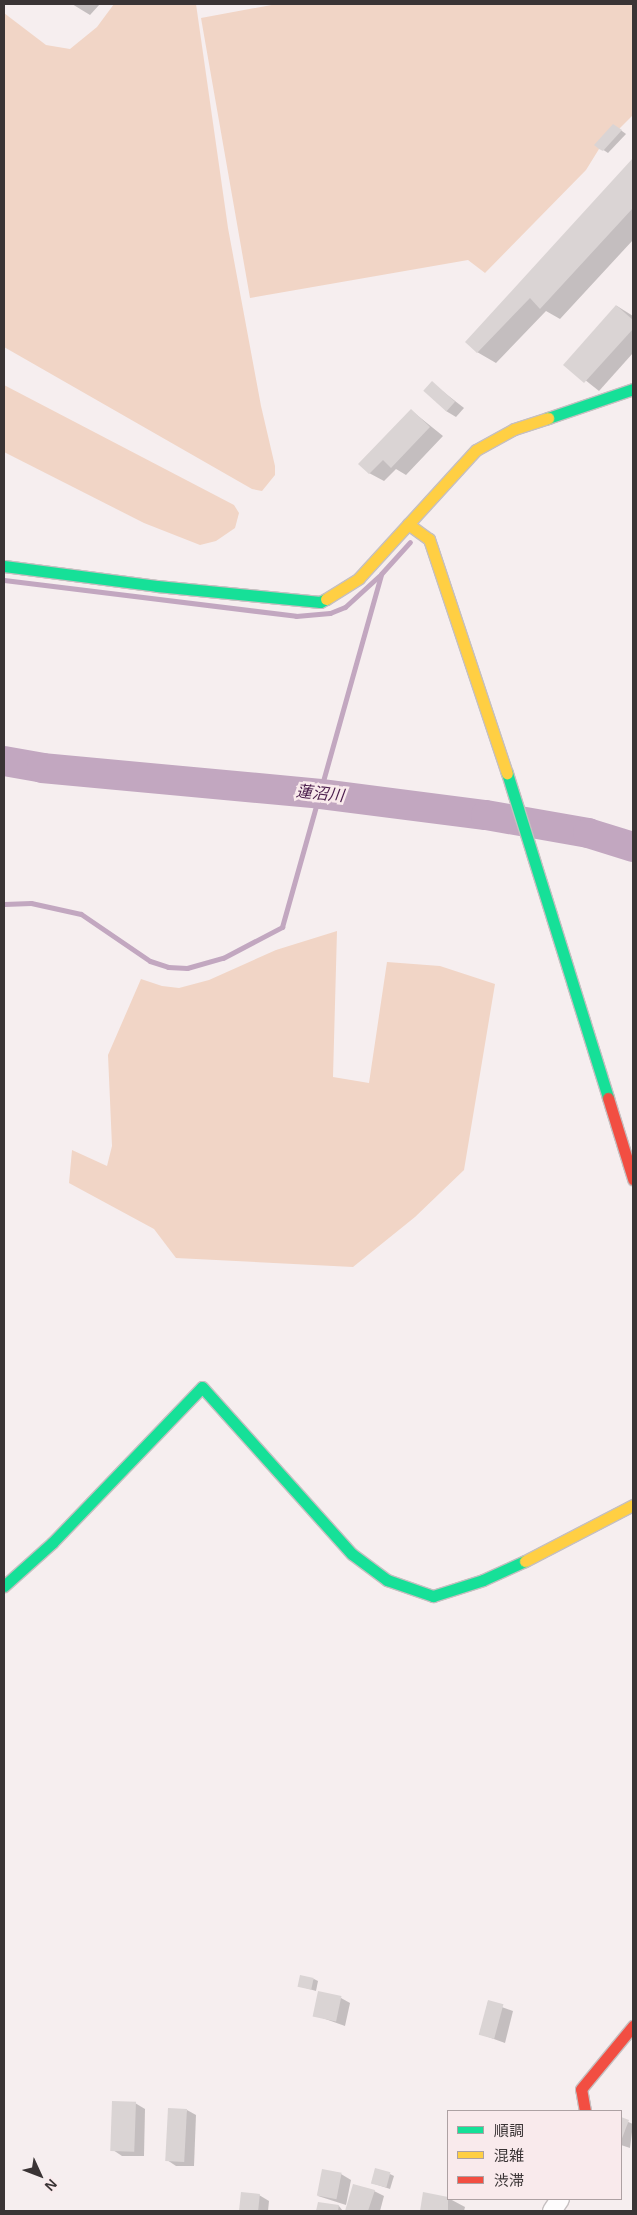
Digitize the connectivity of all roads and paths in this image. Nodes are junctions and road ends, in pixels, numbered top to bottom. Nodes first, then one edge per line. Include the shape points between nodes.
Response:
1 (633, 389) edge
2 (408, 524) junction
3 (4, 566) edge
4 (633, 1180) edge
5 (633, 1505) edge
6 (4, 1586) edge
7 (633, 2026) edge
8 (584, 2110) edge
9 (559, 2200) edge
10 (552, 2211) edge

1 - 2 street via 496,438 476,450
2 - 3 street via 358,578 334,596 310,604
2 - 4 street via 429,539 518,806
5 - 6 street via 539,1555 483,1580 432,1596 387,1580 352,1554 202,1387 52,1543
7 - 8 street via 581,2089
9 - 10 street

